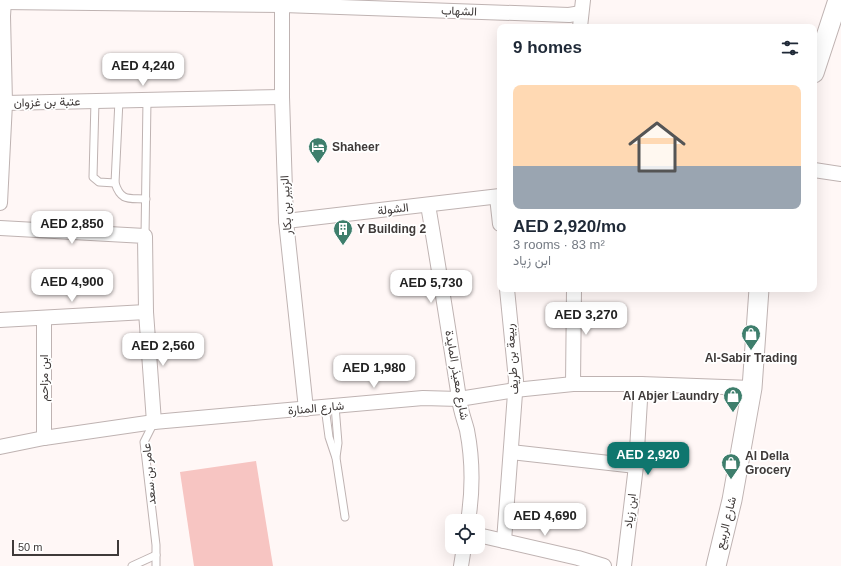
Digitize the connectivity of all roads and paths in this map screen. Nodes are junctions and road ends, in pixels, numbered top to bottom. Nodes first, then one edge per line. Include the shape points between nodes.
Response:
1 (838, 0) edge
2 (3, 1) edge
3 (156, 2) edge
4 (282, 3) edge
5 (581, 13) edge
6 (817, 60) edge
7 (282, 97) junction
8 (119, 100) junction
9 (147, 100) junction
10 (95, 101) junction
11 (5, 103) junction
12 (817, 170) edge
13 (841, 174) edge
14 (115, 183) junction
15 (497, 197) edge
16 (146, 199) junction
17 (0, 203) edge
18 (428, 205) junction
19 (286, 221) junction
20 (0, 228) edge
21 (145, 236) junction
22 (507, 292) edge
23 (574, 292) edge
24 (759, 292) edge
25 (146, 312) junction
26 (44, 318) junction
27 (0, 320) edge
28 (573, 384) junction
29 (641, 384) junction
30 (752, 388) junction
31 (515, 390) junction
32 (459, 399) junction
33 (330, 407) junction
34 (306, 409) junction
35 (154, 422) junction
36 (44, 438) junction
37 (0, 447) edge
38 (511, 452) junction
39 (336, 458) junction
40 (636, 466) junction
41 (469, 514) edge
42 (345, 517) dead end
43 (485, 537) edge
44 (504, 541) junction
45 (463, 554) edge
46 (156, 555) junction
47 (132, 566) edge
48 (156, 566) edge
49 (460, 566) edge
50 (604, 566) edge
51 (624, 566) edge
52 (716, 566) edge

1 - 6 street
2 - 3 street, الشهاب
2 - 11 street
3 - 4 street, الشهاب
4 - 5 street, الشهاب via 569,15
4 - 7 street, الزبير بن بكار
7 - 9 street, عتبة بن غزوان
7 - 19 street, الزبير بن بكار
8 - 9 street, عتبة بن غزوان
8 - 10 street, عتبة بن غزوان
8 - 14 lane
9 - 16 lane
10 - 11 street, عتبة بن غزوان
10 - 14 lane via 93,177 99,182
11 - 17 street
12 - 13 street
14 - 16 lane via 122,196
15 - 18 street, الشولة
16 - 21 lane
18 - 19 street, الشولة
18 - 32 street, شارع معيذر المايدة
19 - 34 street, الزبير بن بكار
20 - 21 street
21 - 25 street
22 - 31 street, ربيعة بن طريف
23 - 28 street
24 - 30 street, شارع الربيع
25 - 26 street
25 - 35 street
26 - 27 street
26 - 36 street, ابن مزاحم
28 - 29 street, شارع المنارة
28 - 31 street, شارع المنارة
29 - 30 street, شارع المنارة
29 - 40 street, ابن زياد
30 - 52 street, شارع الربيع via 732,500
31 - 32 street, شارع المنارة
31 - 38 street, ربيعة بن طريف
32 - 33 street, شارع المنارة via 422,398
32 - 41 street, شارع معيذر المايدة via 472,463
33 - 34 street, شارع المنارة
33 - 39 lane via 338,443
33 - 39 lane via 329,437
34 - 35 street, شارع المنارة
35 - 36 street, شارع المنارة
35 - 46 lane, عامر بن سعد via 144,442
36 - 37 street, شارع المنارة
38 - 40 street
38 - 44 street, ربيعة بن طريف
39 - 42 lane
40 - 51 street, ابن زياد
43 - 44 street
44 - 50 street
45 - 49 street
46 - 47 lane
46 - 48 lane, عامر بن سعد

